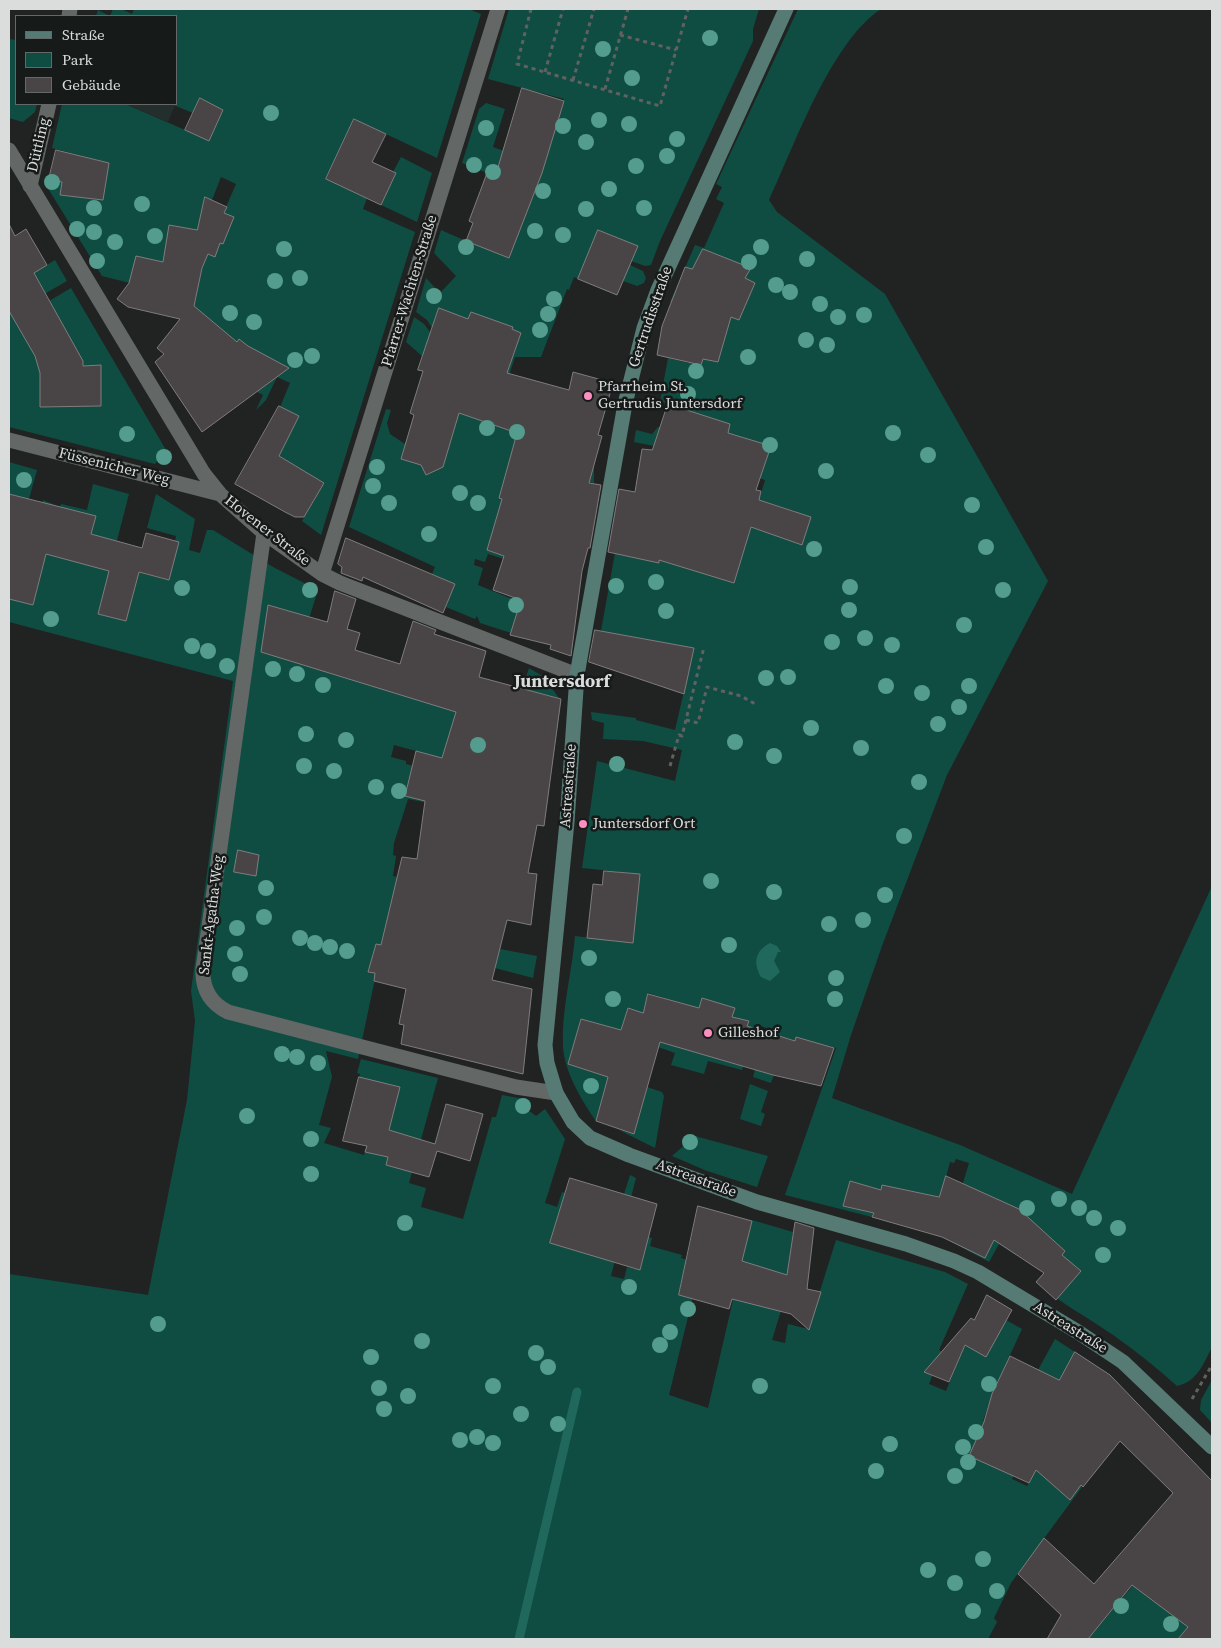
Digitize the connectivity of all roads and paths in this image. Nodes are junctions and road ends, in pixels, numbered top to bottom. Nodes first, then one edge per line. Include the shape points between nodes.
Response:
1 (498, 9) edge
2 (531, 9) edge
3 (563, 9) edge
4 (594, 9) edge
5 (628, 9) edge
6 (688, 9) edge
7 (786, 9) edge
8 (620, 35) junction
9 (676, 50) junction
10 (545, 72) junction
11 (573, 80) junction
12 (605, 89) junction
13 (49, 105) edge
14 (9, 150) edge
15 (30, 186) junction
16 (9, 440) edge
17 (220, 494) junction
18 (264, 533) junction
19 (322, 574) junction
20 (704, 647) dead end
21 (577, 675) junction
22 (757, 705) dead end
23 (686, 720) junction
24 (670, 766) dead end
25 (556, 1093) junction
26 (1212, 1365) edge
27 (1182, 1417) junction
28 (1212, 1447) edge

1 - 19 street, Pfarrer-Wachten-Straße
2 - 10 path via 517,64
3 - 10 path
4 - 11 path
5 - 8 path
6 - 9 path
7 - 21 street, Gertrudisstraße via 674,253 644,328 619,431
8 - 9 path
8 - 12 path
9 - 12 path via 660,106
10 - 11 path
11 - 12 path
13 - 15 street, Düttling
14 - 15 street, Hovener Straße
15 - 17 street, Hovener Straße via 204,474
16 - 17 street, Füssenicher Weg
17 - 18 street, Hovener Straße
18 - 19 street, Hovener Straße
18 - 25 street, Sankt-Agatha-Weg via 203,969 207,993 216,1005 228,1012 506,1084
19 - 21 street, Hovener Straße via 354,590
20 - 23 path
21 - 25 street, Astreastraße via 567,822 545,1045
22 - 23 path via 741,696 707,687 698,723
23 - 24 path
25 - 27 street, Astreastraße via 566,1113 581,1130 590,1138 615,1149 757,1202 934,1253 978,1272 1104,1348 1142,1378
26 - 27 path
27 - 28 street, Astreastraße

